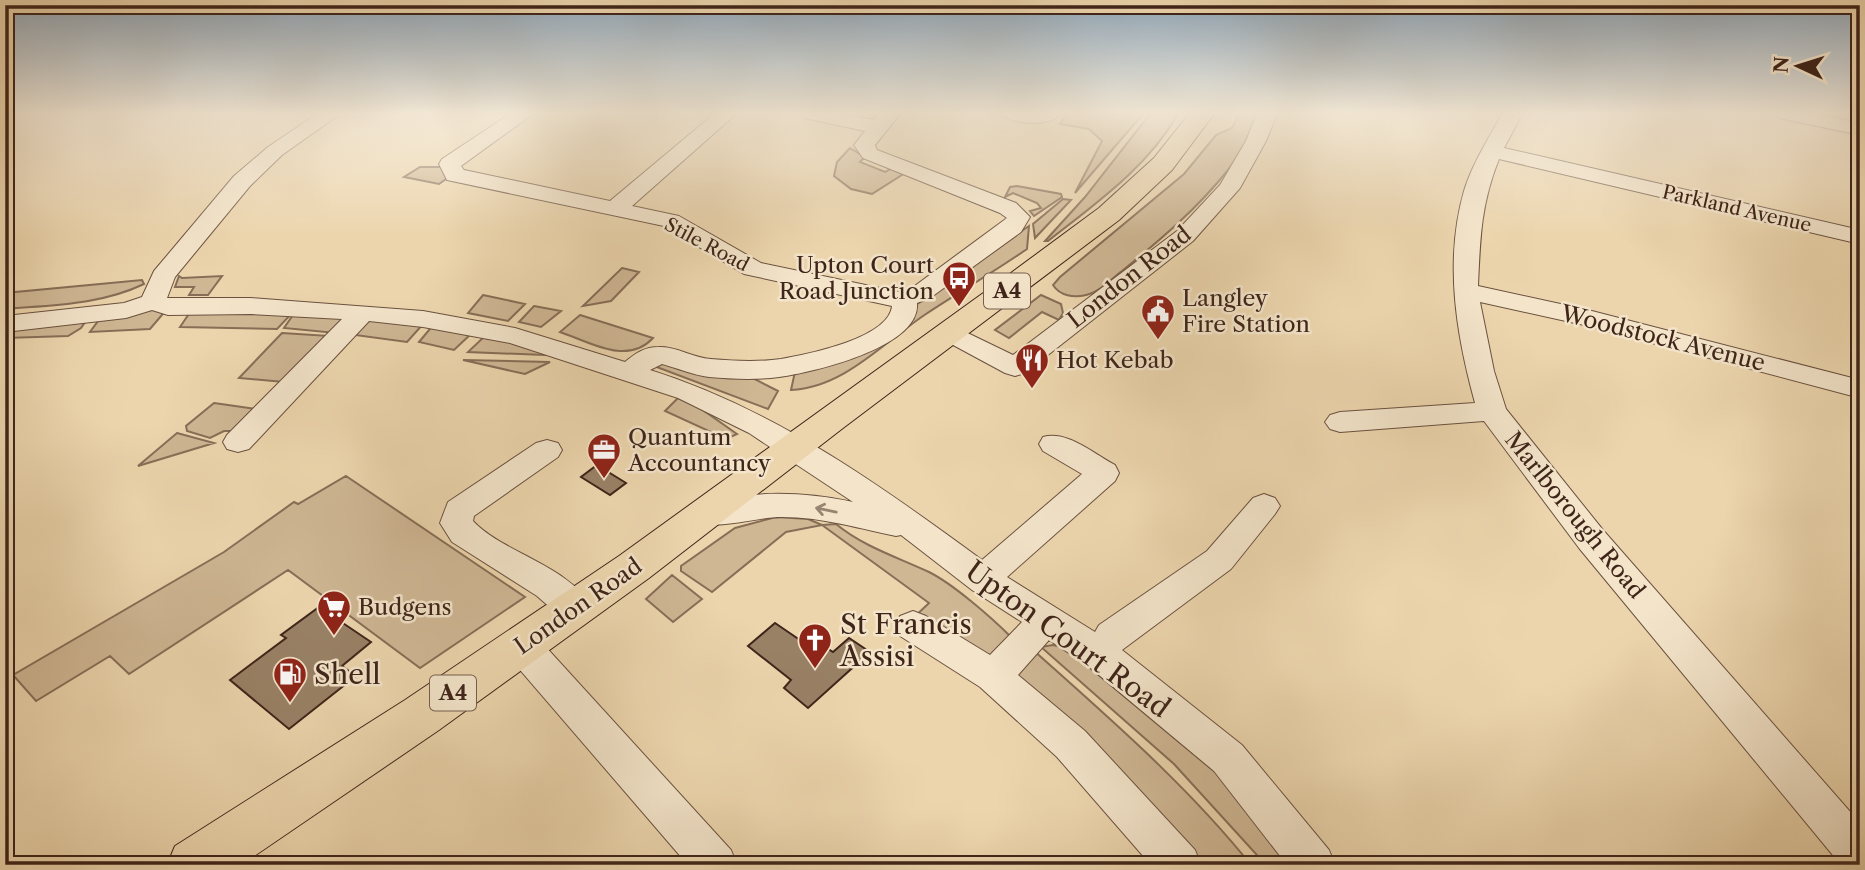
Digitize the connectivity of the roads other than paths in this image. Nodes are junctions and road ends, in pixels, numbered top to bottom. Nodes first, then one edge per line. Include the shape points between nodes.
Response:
1 (271, 155) edge
2 (464, 155) edge
3 (678, 155) edge
4 (872, 155) edge
5 (1170, 155) edge
6 (1248, 155) edge
7 (1490, 155) edge
8 (1507, 155) edge
9 (616, 208) junction
10 (1860, 237) edge
11 (1465, 291) junction
12 (901, 300) junction
13 (153, 302) junction
14 (363, 313) junction
15 (5, 324) edge
16 (951, 333) junction
17 (630, 372) junction
18 (1860, 389) edge
19 (1492, 411) junction
20 (1340, 422) dead end
21 (238, 442) dead end
22 (1054, 444) dead end
23 (793, 447) junction
24 (547, 450) dead end
25 (1264, 506) dead end
26 (706, 514) junction
27 (917, 529) junction
28 (984, 580) junction
29 (574, 608) junction
30 (1047, 619) junction
31 (913, 626) dead end
32 (521, 645) junction
33 (1100, 654) junction
34 (993, 676) junction
35 (1860, 855) edge
36 (194, 865) edge
37 (716, 865) edge
38 (1180, 865) edge
39 (1314, 865) edge

1 - 13 street via 242,181 163,276
2 - 9 street, Stile Road via 450,164 455,175
3 - 9 street
4 - 12 street via 1008,208 1019,217 1013,228 921,293
5 - 16 main road, London Road / A4 via 1109,215
6 - 16 street, London Road via 1229,188 1185,236 1015,367
7 - 11 street, Marlborough Road via 1469,222
8 - 10 street, Parkland Avenue
9 - 12 street, Stile Road via 671,221 753,269
11 - 18 street, Woodstock Avenue
11 - 19 street, Marlborough Road
12 - 17 street via 904,315 898,324 852,350 779,368 707,368 663,355 650,356
13 - 14 street, Upton Court Road via 168,307 251,306
13 - 15 street via 126,310
14 - 17 street, Upton Court Road via 515,336
14 - 21 street
16 - 23 main road, London Road / A4
17 - 23 street, Upton Court Road via 688,390
19 - 20 street
19 - 35 street, Marlborough Road via 1591,539
22 - 28 street via 1104,473
23 - 26 main road, London Road / A4
23 - 27 street, Upton Court Road
24 - 29 street via 459,510 456,523
25 - 33 street via 1219,560 1112,636
27 -> 26 street via 811,506 750,506
26 - 29 main road, London Road / A4
27 - 28 street, Upton Court Road
28 - 30 street, Upton Court Road
29 - 32 main road, London Road / A4
30 - 33 street, Upton Court Road
30 - 34 street
31 - 34 street
32 - 36 main road, London Road / A4
32 - 37 street
33 - 39 street, Upton Court Road via 1228,758
34 - 38 street via 1071,744

